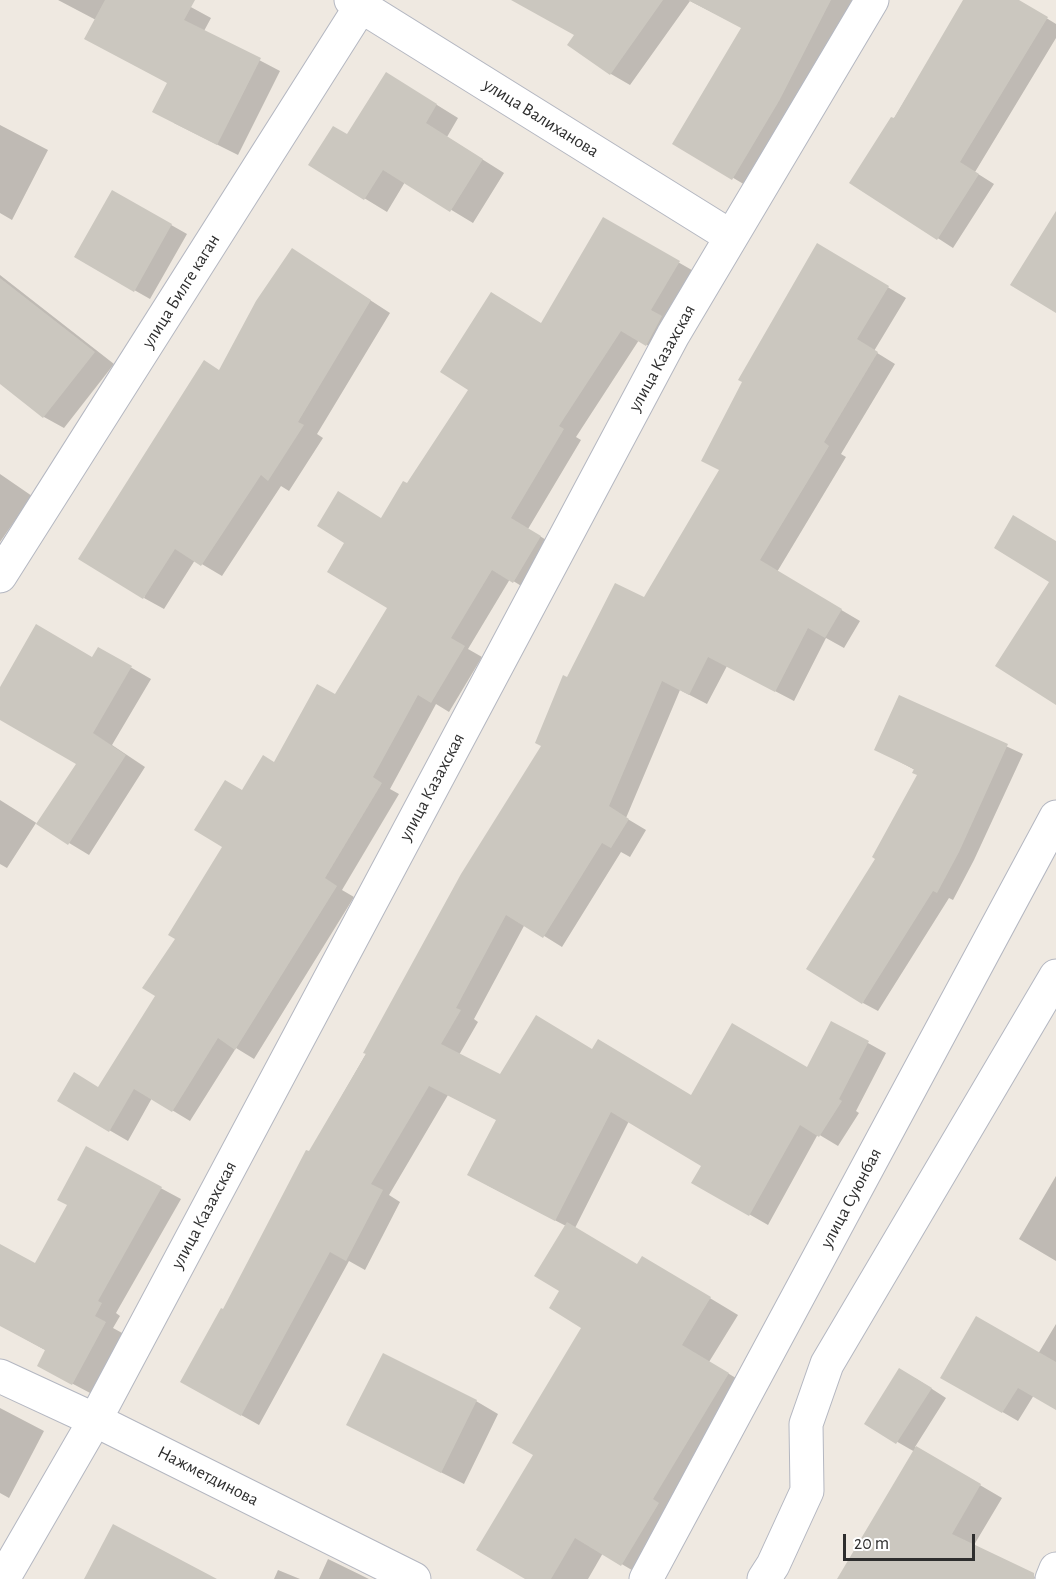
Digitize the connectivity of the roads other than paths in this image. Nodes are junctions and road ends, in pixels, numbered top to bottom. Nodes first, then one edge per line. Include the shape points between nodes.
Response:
1 (872, 0) edge
2 (356, 3) edge
3 (730, 236) junction
4 (0, 576) edge
5 (1056, 817) edge
6 (1056, 976) edge
7 (0, 1376) edge
8 (95, 1419) junction
9 (1056, 1569) edge
10 (3, 1579) edge
11 (414, 1579) edge
12 (646, 1579) edge
13 (764, 1579) edge
14 (1052, 1579) edge

1 - 3 street, улица Казахская
2 - 3 street, улица Валиханова
2 - 4 street, улица Билге каган
3 - 8 street, улица Казахская via 668,345
5 - 12 street, улица Суюнбая
6 - 13 street via 827,1364 806,1424 807,1491
7 - 8 street, Нажметдинова
8 - 10 street, улица Казахская
8 - 11 street, Нажметдинова
9 - 14 street

